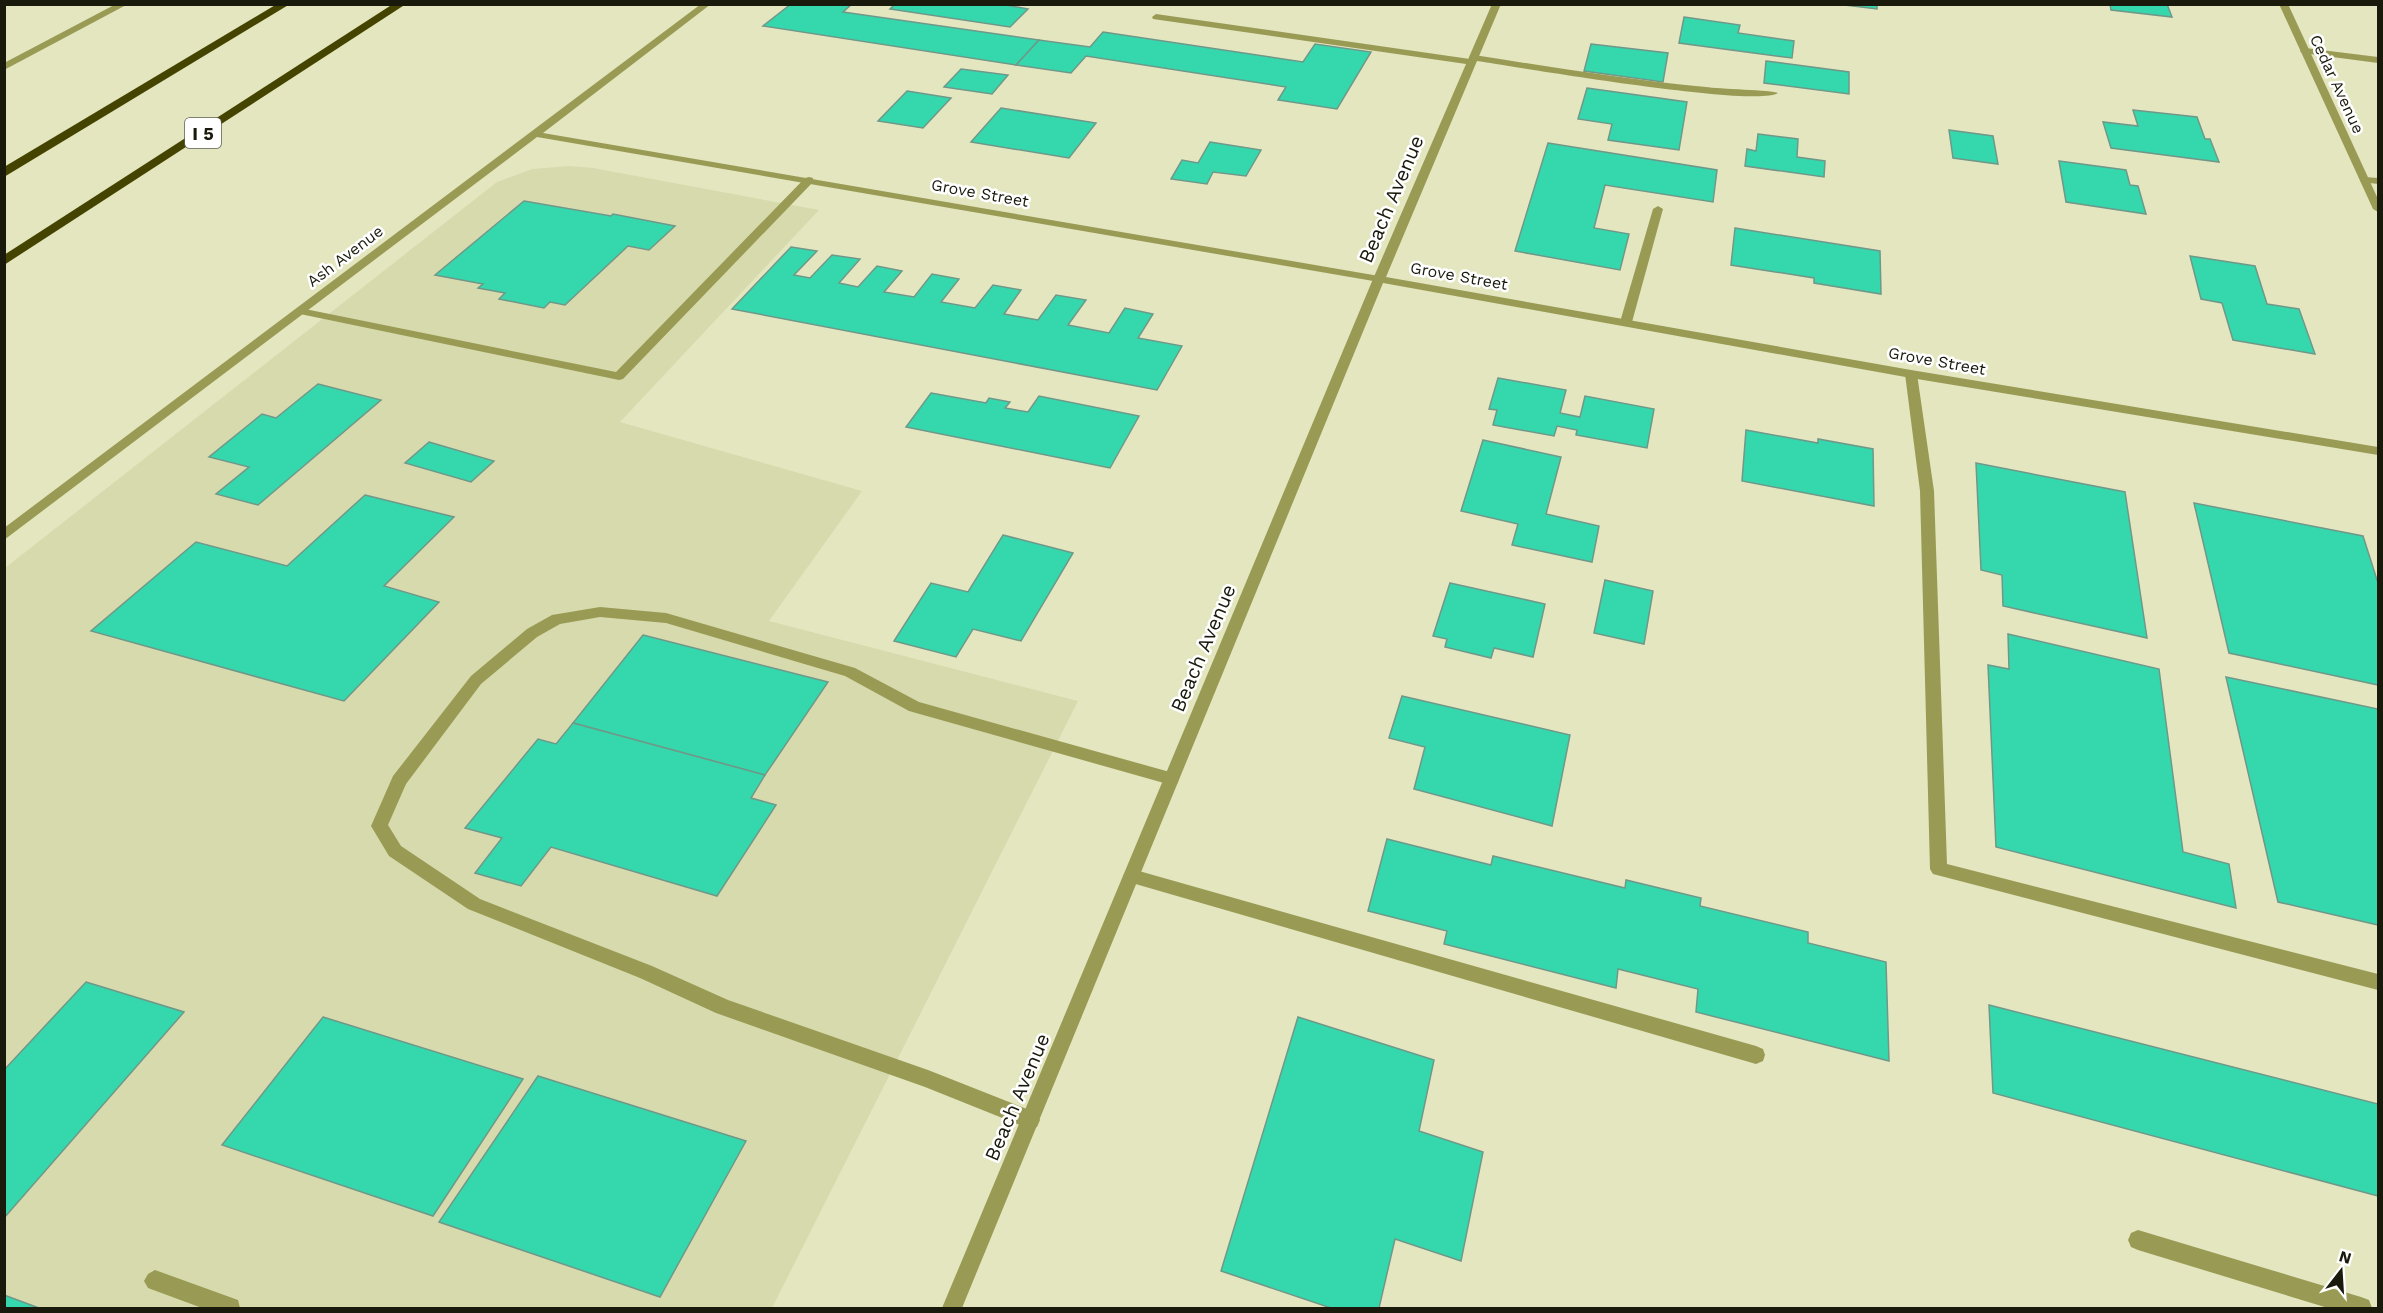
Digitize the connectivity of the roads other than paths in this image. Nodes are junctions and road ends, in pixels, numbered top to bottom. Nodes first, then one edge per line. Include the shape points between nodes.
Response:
1 (124, 4) edge
2 (285, 4) edge
3 (401, 4) edge
4 (707, 4) edge
5 (1497, 4) edge
6 (2283, 4) edge
7 (1156, 17) dead end
8 (2305, 51) junction
9 (1473, 60) junction
10 (2379, 60) edge
11 (4, 67) edge
12 (1773, 93) dead end
13 (534, 134) junction
14 (4, 173) edge
15 (809, 180) junction
16 (2365, 180) junction
17 (2379, 181) edge
18 (1658, 208) dead end
19 (2379, 209) edge
20 (4, 261) edge
21 (1379, 279) junction
22 (300, 312) junction
23 (1626, 322) junction
24 (1911, 374) junction
25 (2379, 451) edge
26 (4, 535) edge
27 (1171, 779) junction
28 (1132, 876) junction
29 (2379, 981) edge
30 (1756, 1055) dead end
31 (1030, 1120) junction
32 (2138, 1240) dead end
33 (155, 1281) dead end
34 (230, 1308) edge
35 (952, 1308) edge
36 (2361, 1308) edge

1 - 11 street
2 - 14 highway
3 - 20 highway, I 5
4 - 13 street, Ash Avenue
5 - 9 street, Beach Avenue
6 - 8 street, Cedar Avenue
7 - 9 street
8 - 10 street
8 - 16 street, Cedar Avenue
9 - 12 street via 1662,86
9 - 21 street, Beach Avenue
13 - 15 street, Grove Street
13 - 22 street, Ash Avenue
15 - 21 street, Grove Street
15 - 22 street via 619,376
16 - 17 street
16 - 19 street, Cedar Avenue
18 - 23 street
21 - 23 street, Grove Street
21 - 27 street, Beach Avenue
22 - 26 street, Ash Avenue
23 - 24 street, Grove Street
24 - 25 street, Grove Street
24 - 29 street via 1927,491 1939,869
27 - 28 street, Beach Avenue
27 - 31 street via 914,707 850,672 678,621 600,612 557,619 532,633 476,680 399,781 379,826 395,851 474,904 723,1007 928,1079
28 - 30 street
28 - 31 street, Beach Avenue
31 - 35 street, Beach Avenue
32 - 36 street
33 - 34 street

